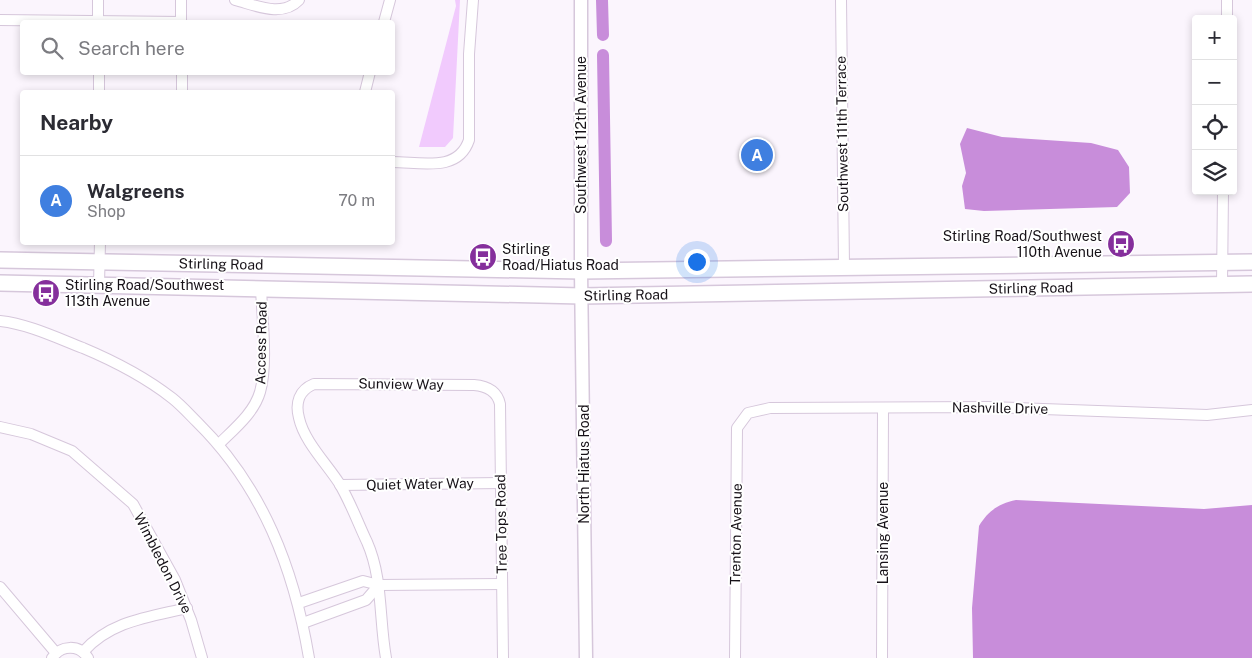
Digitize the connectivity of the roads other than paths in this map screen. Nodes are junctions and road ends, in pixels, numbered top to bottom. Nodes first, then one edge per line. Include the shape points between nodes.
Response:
1 (98, 0) edge
2 (181, 0) edge
3 (234, 0) edge
4 (390, 0) edge
5 (473, 0) edge
6 (581, 0) edge
7 (841, 0) edge
8 (1227, 0) edge
9 (298, 2) edge
10 (1227, 15) edge
11 (0, 20) edge
12 (20, 20) edge
13 (98, 20) edge
14 (181, 20) edge
15 (385, 20) edge
16 (98, 75) edge
17 (182, 75) edge
18 (369, 75) edge
19 (99, 90) edge
20 (182, 90) edge
21 (366, 90) edge
22 (395, 162) edge
23 (1223, 195) edge
24 (100, 245) edge
25 (0, 260) edge
26 (100, 261) junction
27 (1222, 262) junction
28 (1252, 262) edge
29 (844, 267) junction
30 (580, 271) junction
31 (0, 283) edge
32 (1252, 284) edge
33 (99, 285) junction
34 (1222, 285) junction
35 (261, 288) junction
36 (582, 296) junction
37 (0, 321) edge
38 (494, 392) joint
39 (883, 408) junction
40 (1252, 410) edge
41 (748, 413) joint
42 (0, 427) edge
43 (219, 444) junction
44 (501, 483) junction
45 (340, 485) junction
46 (502, 584) junction
47 (379, 585) junction
48 (0, 587) edge
49 (299, 603) junction
50 (187, 608) junction
51 (303, 623) junction
52 (86, 655) edge
53 (54, 656) edge
54 (202, 658) edge
55 (309, 658) edge
56 (386, 658) edge
57 (503, 658) edge
58 (586, 658) edge
59 (735, 658) edge
60 (882, 658) edge

1 - 13 street
2 - 14 street
3 - 9 street via 269,9 281,9
4 - 15 street
5 - 22 street via 469,140 462,155 446,163
6 - 30 street, Southwest 112th Avenue
7 - 29 street, Southwest 111th Terrace
8 - 10 street
11 - 12 street
16 - 19 street
17 - 20 street
18 - 21 street
23 - 27 street
24 - 26 street
25 - 26 main road, Stirling Road
26 - 30 main road, Stirling Road
26 - 33 street
27 - 28 main road, Stirling Road
27 - 29 main road, Stirling Road
27 - 34 street
29 - 30 main road, Stirling Road
30 - 36 street, North Hiatus Road
31 - 33 main road, Stirling Road
32 - 34 main road, Stirling Road
33 - 35 main road, Stirling Road
34 - 36 main road, Stirling Road
35 - 36 main road, Stirling Road
35 - 43 street, Access Road via 263,363 260,393 246,417
36 - 58 street, North Hiatus Road
37 - 43 street via 62,340 118,363 173,399
38 - 44 street, Tree Tops Road via 500,404
38 - 45 street, Sunview Way via 474,385 322,383 307,387 298,401 299,420
39 - 40 street, Nashville Drive via 988,407 1207,415
39 - 41 street, Nashville Drive via 770,408
39 - 60 street, Lansing Avenue
41 - 59 street, Trenton Avenue via 737,428
42 - 50 street, Wimbledon Drive via 31,434 72,451 133,504
43 - 49 street via 262,508 285,559
44 - 45 street, Quiet Water Way
44 - 46 street, Tree Tops Road
45 - 47 street via 368,544
46 - 47 street
46 - 57 street, Tree Tops Road
47 - 49 street via 363,581
47 - 51 street via 366,600
47 - 56 street
48 - 53 street
49 - 51 street
50 - 52 street via 113,628 101,635
50 - 54 street, Wimbledon Drive
51 - 55 street
52 - 53 street via 66,648

